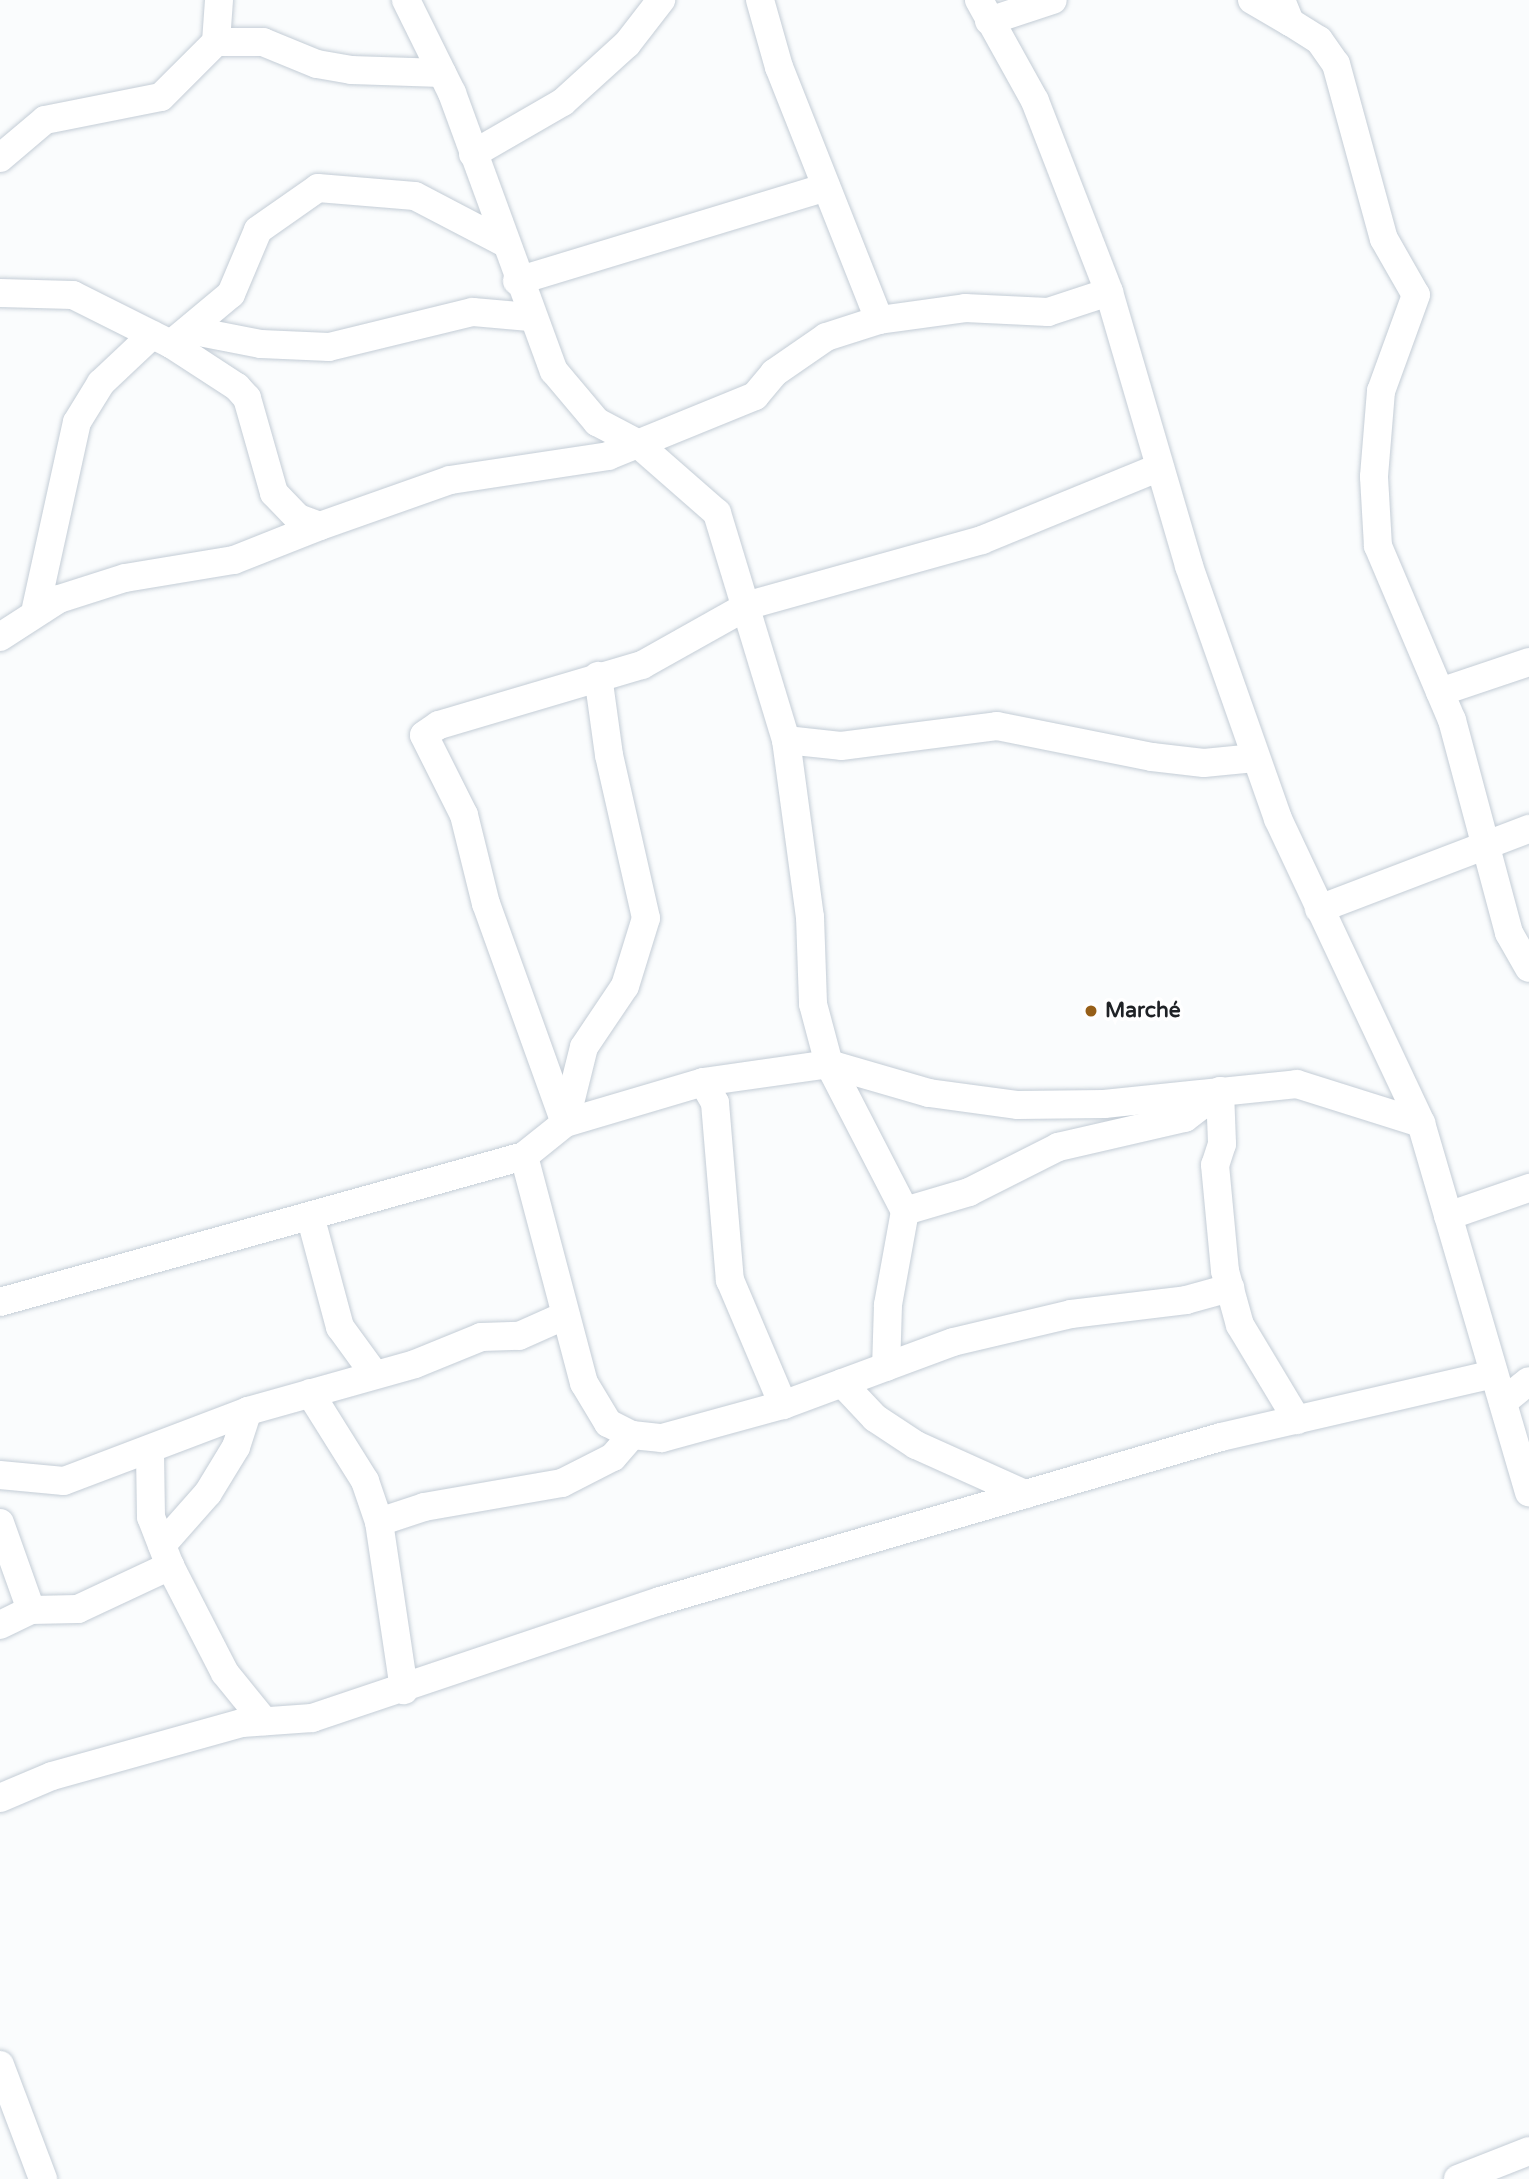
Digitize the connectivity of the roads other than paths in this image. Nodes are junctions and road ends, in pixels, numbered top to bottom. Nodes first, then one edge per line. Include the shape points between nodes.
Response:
1 (219, 0) edge
2 (406, 0) edge
3 (661, 0) edge
4 (760, 0) edge
5 (1053, 0) edge
6 (1252, 0) edge
7 (984, 11) edge
8 (1286, 11) edge
9 (216, 42) junction
10 (442, 73) junction
11 (473, 154) junction
12 (0, 158) edge
13 (826, 187) junction
14 (503, 243) junction
15 (517, 281) junction
16 (1109, 292) junction
17 (0, 293) edge
18 (530, 317) junction
19 (879, 320) junction
20 (171, 336) junction
21 (637, 443) junction
22 (1160, 467) junction
23 (320, 526) junction
24 (749, 605) junction
25 (36, 608) junction
26 (0, 637) edge
27 (1529, 662) edge
28 (598, 676) junction
29 (1440, 692) junction
30 (786, 740) junction
31 (1255, 758) junction
32 (1529, 829) edge
33 (1486, 847) junction
34 (1319, 909) junction
35 (1529, 968) edge
36 (829, 1064) junction
37 (703, 1082) junction
38 (1220, 1091) junction
39 (565, 1123) junction
40 (1421, 1123) junction
41 (524, 1156) junction
42 (1529, 1188) edge
43 (905, 1211) junction
44 (1448, 1216) junction
45 (311, 1219) junction
46 (1230, 1288) junction
47 (0, 1302) edge
48 (566, 1315) junction
49 (886, 1367) junction
50 (1494, 1374) junction
51 (375, 1376) junction
52 (1529, 1381) edge
53 (842, 1383) junction
54 (310, 1394) junction
55 (1503, 1402) junction
56 (783, 1405) junction
57 (248, 1411) junction
58 (1297, 1420) junction
59 (632, 1435) junction
60 (150, 1452) junction
61 (0, 1475) edge
62 (1529, 1493) edge
63 (1025, 1494) junction
64 (380, 1522) junction
65 (0, 1523) edge
66 (166, 1555) junction
67 (31, 1610) junction
68 (0, 1625) edge
69 (404, 1690) junction
70 (264, 1721) junction
71 (0, 1798) edge
72 (0, 2065) edge
73 (1529, 2151) edge
74 (44, 2179) edge
75 (1458, 2179) edge

1 - 9 street
2 - 10 street
3 - 11 street via 627,44 563,102
4 - 13 street
5 - 7 street
6 - 8 street
7 - 16 street via 1035,101
8 - 29 street via 1319,40 1336,64 1384,239 1417,301 1381,391 1374,514 1382,569
9 - 10 street via 263,42 317,64 351,70
9 - 12 street via 161,97 45,120
10 - 11 street
11 - 14 street
13 - 15 street
13 - 19 street
14 - 15 street
14 - 20 street via 415,196 318,188 258,230 231,294
15 - 18 street
16 - 19 street via 1048,312 965,308
16 - 22 street
17 - 20 street via 61,291
18 - 20 street via 473,312 329,347
18 - 21 street via 554,371 583,409
19 - 21 street via 826,337 774,373 755,396
20 - 23 street via 247,398 274,493 298,518
20 - 25 street via 102,383 78,422
21 - 23 street via 608,456 532,462 450,480
21 - 24 street via 717,513
22 - 24 street via 982,540
22 - 31 street
23 - 25 street via 234,561 125,578
24 - 28 street via 642,665
24 - 30 street
25 - 26 street
27 - 29 street
28 - 39 street via 609,755 646,918 625,986 584,1047
28 - 39 street via 424,735 464,815 486,904
29 - 33 street
30 - 31 street via 841,746 997,726 1152,757 1204,763
30 - 36 street via 810,917 811,983
31 - 34 street
32 - 33 street
33 - 34 street
33 - 35 street via 1509,933
34 - 40 street
36 - 37 street
36 - 38 street via 929,1093 1018,1105
36 - 43 street
37 - 39 street
37 - 56 street via 715,1103 730,1280
38 - 40 street via 1319,1086
38 - 43 street via 1185,1118 1058,1147 969,1192
38 - 46 street via 1222,1144 1215,1165
39 - 41 street
40 - 44 street
41 - 45 street
41 - 48 street
42 - 44 street
43 - 49 street via 888,1305
44 - 50 street
45 - 47 street
45 - 51 street via 340,1327
46 - 49 street via 1071,1314 953,1342
46 - 58 street via 1240,1325
48 - 51 street via 519,1336 481,1337
48 - 59 street via 584,1383 608,1423
49 - 53 street
50 - 55 street
50 - 58 street
51 - 54 street
52 - 55 street
53 - 56 street
53 - 63 street via 875,1418 916,1445
54 - 57 street
54 - 64 street via 365,1481
55 - 62 street
56 - 59 street via 662,1438
57 - 60 street
57 - 66 street via 236,1447
58 - 63 street
59 - 64 street via 613,1457 562,1483 424,1507
60 - 61 street via 64,1481
60 - 66 street via 151,1517
63 - 69 street via 660,1601
64 - 69 street
65 - 67 street
66 - 67 street via 78,1608
66 - 70 street via 225,1673
67 - 68 street
69 - 70 street via 312,1718
70 - 71 street via 52,1776
72 - 74 street
73 - 75 street

